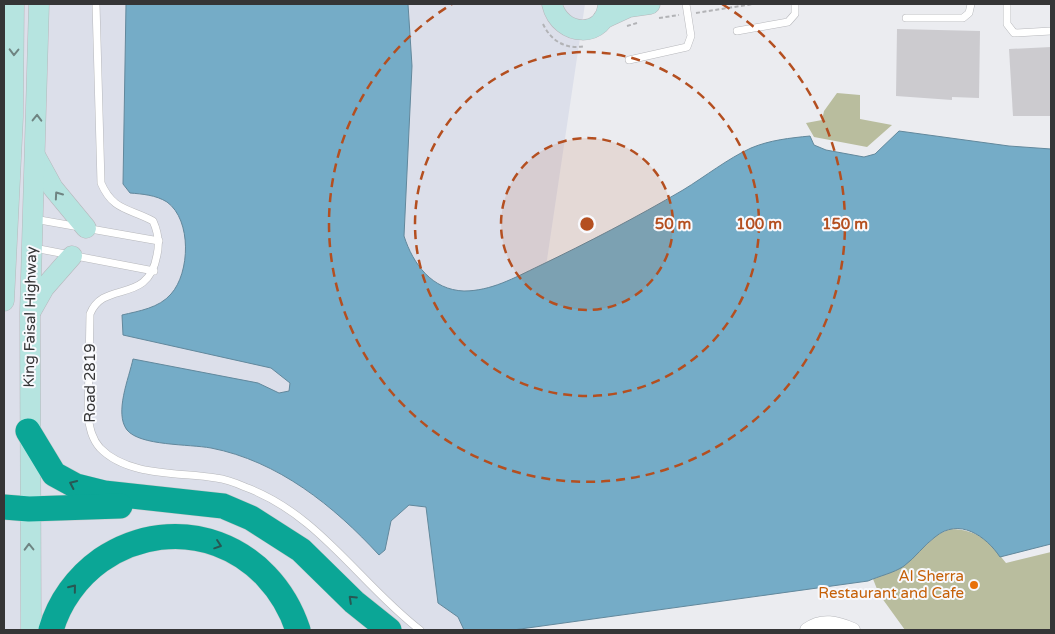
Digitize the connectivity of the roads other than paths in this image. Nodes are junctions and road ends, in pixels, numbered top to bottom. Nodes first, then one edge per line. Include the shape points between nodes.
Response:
1 (14, 4) edge
2 (39, 4) edge
3 (96, 4) edge
4 (552, 4) edge
5 (686, 4) edge
6 (795, 4) edge
7 (971, 4) edge
8 (1007, 4) edge
9 (606, 12) edge
10 (648, 15) edge
11 (906, 18) dead end
12 (737, 31) dead end
13 (1051, 31) edge
14 (629, 60) dead end
15 (12, 117) junction
16 (4, 143) edge
17 (36, 157) junction
18 (5, 214) edge
19 (32, 219) junction
20 (86, 228) junction
21 (159, 241) junction
22 (4, 242) edge
23 (31, 247) junction
24 (72, 256) junction
25 (154, 271) junction
26 (4, 301) edge
27 (30, 312) junction
28 (28, 431) junction
29 (190, 503) junction
30 (4, 508) edge
31 (29, 509) junction
32 (31, 630) edge
33 (51, 630) edge
34 (298, 630) edge
35 (389, 630) edge
36 (420, 630) edge
37 (807, 630) edge
38 (853, 630) edge

1 -> 15 main road, King Faisal Highway
17 -> 2 main road, King Faisal Highway
3 - 21 lane via 102,183 106,194 116,205 152,221
4 - 9 main road via 557,19 575,30 595,26
5 - 14 lane via 691,36 687,47
6 - 12 lane via 795,14 788,22
7 - 11 lane via 969,13 959,19
8 - 13 lane via 1008,28 1014,33
9 - 10 main road via 629,7
15 - 16 main road
15 - 18 main road, King Faisal Highway
17 - 19 main road, King Faisal Highway
20 -> 17 main road via 53,188
18 - 19 main road
18 - 22 main road, King Faisal Highway
19 - 20 lane
19 - 23 main road, King Faisal Highway
20 - 21 lane
21 - 25 lane
22 - 23 main road
22 - 26 main road, King Faisal Highway
23 - 24 lane
23 - 27 main road, King Faisal Highway
24 - 25 lane
24 - 27 main road via 44,288
25 - 36 lane, Road 2819 via 145,282 128,291 100,298 90,314 88,417 91,433 100,448 132,466 218,478 275,500 326,538 377,592
27 - 28 main road, King Faisal Highway
29 -> 28 highway via 104,493 76,486 54,474
28 - 31 main road, King Faisal Highway
29 - 31 highway
35 -> 29 highway via 354,602 301,550 260,523 223,506
30 - 31 highway
32 -> 31 main road, King Faisal Highway
33 -> 34 highway via 54,618 70,591 90,568 116,550 144,540 173,536 202,539 230,549 255,564 275,585 292,611
37 - 38 street via 822,622

